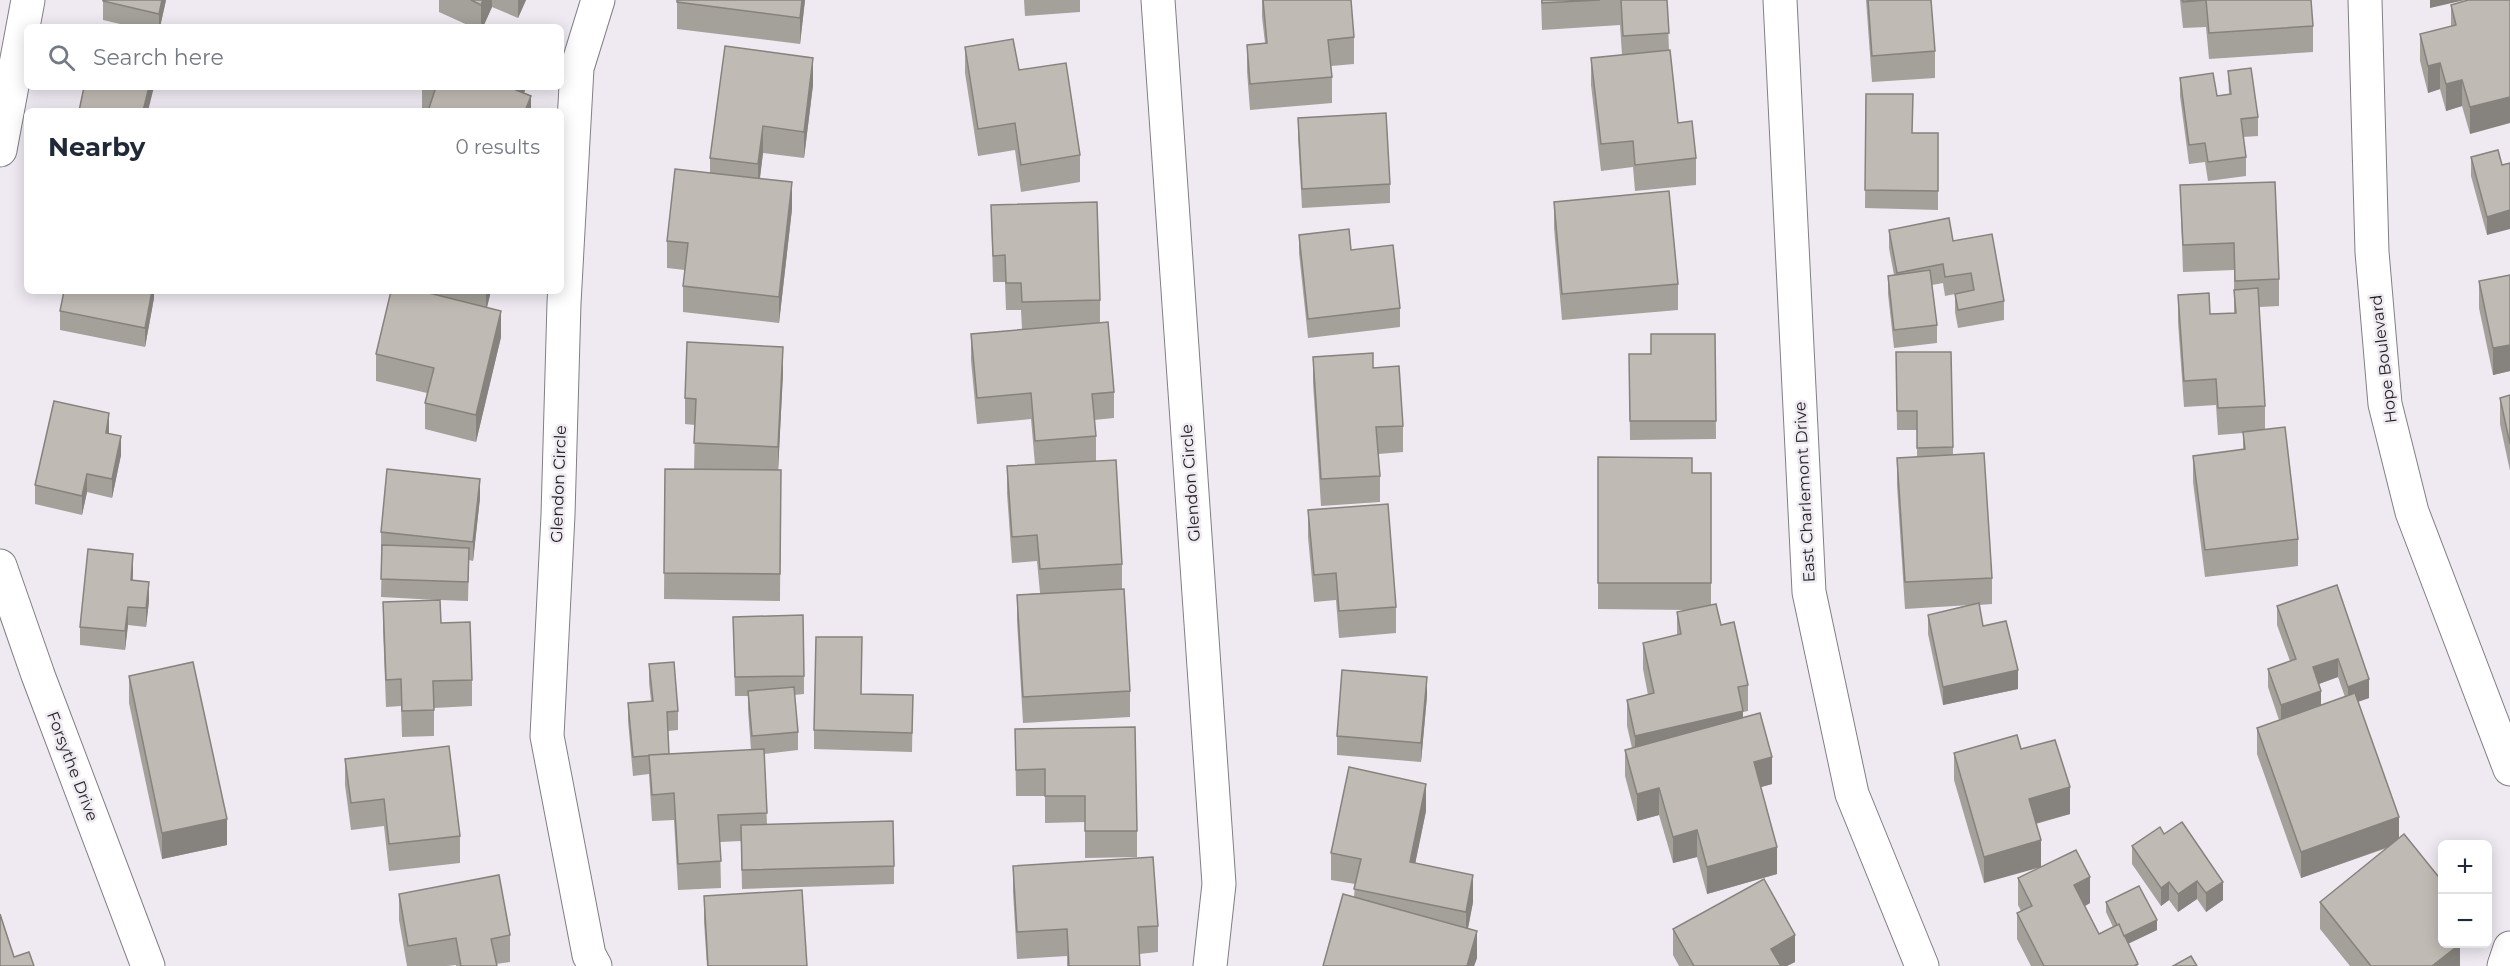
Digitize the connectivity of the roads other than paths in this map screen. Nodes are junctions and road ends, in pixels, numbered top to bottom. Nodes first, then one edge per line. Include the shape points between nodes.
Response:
1 (28, 0) edge
2 (598, 0) edge
3 (1158, 0) edge
4 (1780, 0) edge
5 (2365, 0) edge
6 (0, 150) edge
7 (0, 566) edge
8 (2510, 769) edge
9 (2510, 948) edge
10 (148, 966) edge
11 (595, 966) edge
12 (1210, 966) edge
13 (1922, 966) edge
14 (2504, 966) edge

1 - 6 street
2 - 11 street, Glendon Circle via 577,68 547,736 589,955
3 - 12 street, Glendon Circle via 1219,884
4 - 13 street, East Charlemont Drive via 1809,592 1852,794
5 - 8 street, Hope Boulevard via 2372,252 2385,404 2412,512
7 - 10 street, Forsythe Drive
9 - 14 street

